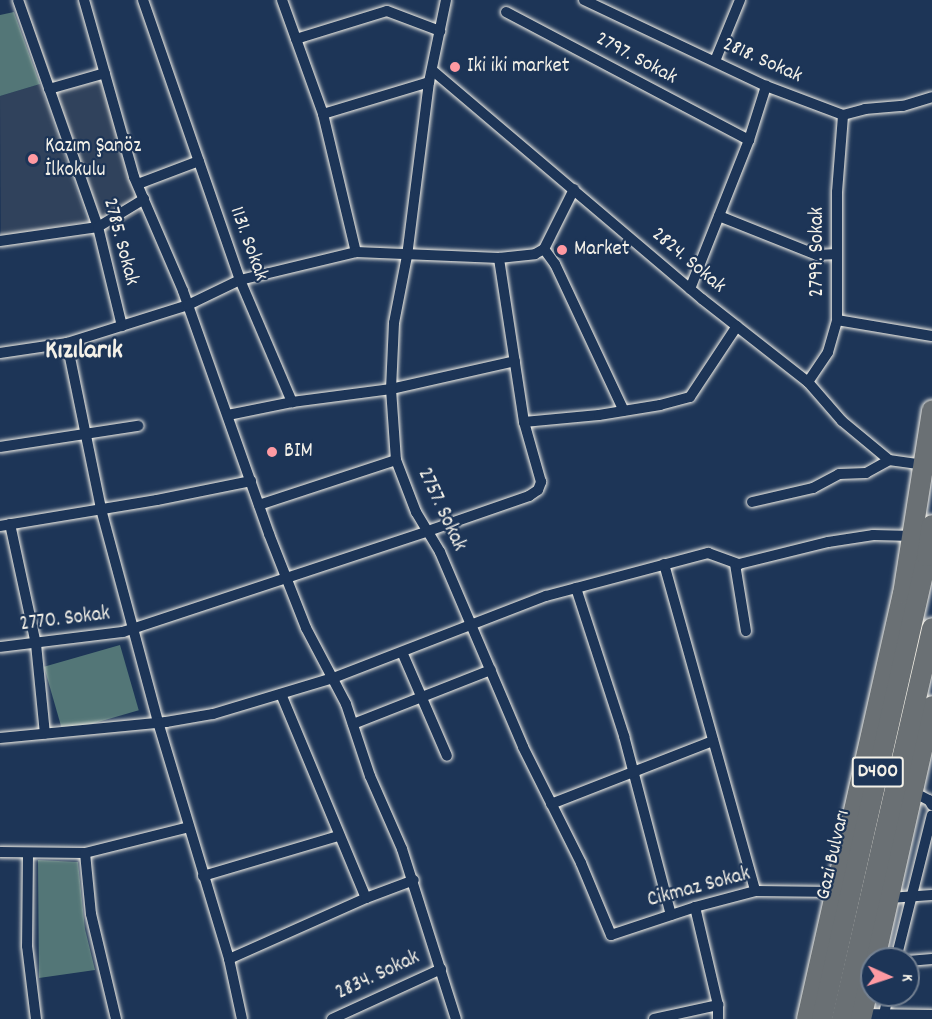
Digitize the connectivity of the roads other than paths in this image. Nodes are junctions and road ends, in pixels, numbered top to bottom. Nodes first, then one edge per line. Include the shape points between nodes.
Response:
1 (18, 0) edge
2 (84, 0) edge
3 (144, 0) edge
4 (282, 0) edge
5 (384, 0) edge
6 (446, 0) edge
7 (586, 0) edge
8 (740, 0) edge
9 (387, 11) junction
10 (506, 12) dead end
11 (440, 31) junction
12 (296, 39) junction
13 (715, 61) junction
14 (432, 70) junction
15 (105, 73) junction
16 (429, 81) junction
17 (766, 86) junction
18 (49, 89) junction
19 (932, 97) edge
20 (322, 114) junction
21 (843, 115) junction
22 (749, 140) junction
23 (199, 161) junction
24 (138, 184) junction
25 (574, 189) junction
26 (144, 199) junction
27 (719, 216) junction
28 (98, 227) junction
29 (0, 242) edge
30 (544, 249) junction
31 (356, 252) junction
32 (837, 254) junction
33 (407, 256) junction
34 (499, 258) junction
35 (240, 280) junction
36 (690, 289) junction
37 (188, 305) junction
38 (837, 320) junction
39 (122, 326) junction
40 (737, 327) junction
41 (932, 336) edge
42 (67, 343) junction
43 (0, 353) edge
44 (515, 362) junction
45 (808, 381) junction
46 (392, 388) junction
47 (292, 402) junction
48 (932, 410) edge
49 (624, 411) junction
50 (228, 416) junction
51 (524, 422) junction
52 (138, 426) dead end
53 (87, 434) junction
54 (0, 447) edge
55 (396, 460) junction
56 (889, 460) junction
57 (924, 465) junction
58 (251, 481) junction
59 (752, 502) dead end
60 (259, 505) junction
61 (101, 509) junction
62 (5, 525) edge
63 (932, 525) edge
64 (428, 531) junction
65 (914, 536) junction
66 (664, 564) junction
67 (735, 564) junction
68 (286, 577) junction
69 (576, 588) junction
70 (471, 626) junction
71 (135, 628) junction
72 (932, 628) edge
73 (746, 631) dead end
74 (36, 644) junction
75 (0, 647) edge
76 (402, 652) junction
77 (491, 670) junction
78 (333, 678) junction
79 (281, 694) junction
80 (421, 698) junction
81 (932, 706) edge
82 (158, 722) junction
83 (353, 724) junction
84 (45, 734) junction
85 (0, 738) edge
86 (713, 741) junction
87 (447, 756) dead end
88 (634, 772) junction
89 (913, 792) junction
90 (551, 804) junction
91 (932, 805) edge
92 (932, 815) edge
93 (189, 827) junction
94 (338, 836) junction
95 (0, 852) edge
96 (85, 853) junction
97 (28, 854) junction
98 (203, 876) junction
99 (414, 880) junction
100 (755, 891) junction
101 (836, 892) junction
102 (932, 895) edge
103 (914, 896) junction
104 (366, 898) junction
105 (889, 898) junction
106 (695, 907) junction
107 (671, 915) junction
108 (611, 935) joint
109 (878, 947) edge
110 (899, 947) edge
111 (229, 959) junction
112 (441, 969) junction
113 (718, 1005) junction
114 (886, 1007) edge
115 (884, 1015) junction
116 (932, 1015) edge
117 (862, 1016) edge
118 (909, 1017) edge
119 (36, 1019) edge
120 (116, 1019) edge
121 (242, 1019) edge
122 (332, 1019) edge
123 (456, 1019) edge
124 (654, 1019) edge
125 (718, 1019) edge
126 (807, 1019) edge
127 (822, 1019) edge
128 (842, 1019) edge

1 - 18 street, 2785. Sokak
2 - 15 street
3 - 23 street, 1131. Sokak
4 - 12 street
5 - 9 street
6 - 11 street, 2757. Sokak
7 - 13 street, 2818. Sokak
8 - 13 street
9 - 11 street
9 - 12 street
10 - 22 street, 2797. Sokak
11 - 14 street, 2757. Sokak
12 - 20 street
13 - 17 street, 2818. Sokak
14 - 16 street, 2757. Sokak
14 - 25 street, 2824. Sokak
15 - 18 street
15 - 24 street
16 - 20 street
16 - 33 street, 2757. Sokak
17 - 21 street, 2818. Sokak
17 - 22 street
18 - 28 street, 2785. Sokak
19 - 21 street via 903,106
20 - 31 street
21 - 32 street, 2799. Sokak
22 - 27 street
23 - 24 street
23 - 35 street, 1131. Sokak
24 - 26 street
25 - 30 street
25 - 36 street, 2824. Sokak
26 - 28 street
26 - 37 street
27 - 32 street via 817,255
27 - 36 street
28 - 29 street
28 - 39 street, 2785. Sokak
30 - 34 street via 535,254
30 - 49 street via 555,264
31 - 33 street
31 - 35 street
32 - 38 street, 2799. Sokak
33 - 34 street
33 - 46 street, 2757. Sokak via 394,323
34 - 44 street, 2770. Sokak
35 - 37 street
35 - 47 street, 1131. Sokak
36 - 40 street, 2824. Sokak
37 - 39 street
37 - 50 street
38 - 41 street
38 - 45 street, 2799. Sokak via 828,352
39 - 42 street
40 - 45 street, 2824. Sokak
40 - 49 street via 690,397
42 - 43 street
42 - 53 street
44 - 46 street
44 - 51 street, 2770. Sokak
45 - 56 street, 2824. Sokak via 842,421
46 - 47 street
46 - 55 street, 2757. Sokak
47 - 50 street
48 - 57 highway
49 - 51 street
50 - 58 street
51 - 64 street, 2770. Sokak via 541,482 538,490
52 - 53 street
53 - 54 street
53 - 61 street
55 - 60 street
55 - 64 street, 2757. Sokak via 416,512
56 - 57 street
56 - 59 street via 866,473 839,474 813,488
57 - 65 highway
58 - 60 street
58 - 61 street
60 - 68 street
61 - 62 street
61 - 71 street
62 - 74 street
63 - 127 highway, Gazi Bulvarı / D400
64 - 68 street, 2770. Sokak
64 - 70 street, 2757. Sokak
65 - 67 street via 873,535
65 - 101 highway
66 - 67 street via 708,553
66 - 69 street
66 - 86 street
67 - 73 street
68 - 71 street, 2770. Sokak
68 - 78 street via 306,628
69 - 70 street
69 - 88 street
70 - 76 street
70 - 77 street, 2757. Sokak
71 - 74 street, 2770. Sokak
71 - 82 street
72 - 128 highway, D400
74 - 75 street, 2770. Sokak
74 - 84 street
76 - 78 street
76 - 80 street
77 - 80 street
77 - 90 street, 2757. Sokak
78 - 79 street
78 - 83 street
79 - 82 street via 213,714
79 - 94 street
80 - 83 street
80 - 87 street
81 - 89 highway
82 - 84 street
82 - 93 street
83 - 99 street via 370,776
84 - 85 street
86 - 88 street
86 - 100 street
88 - 90 street
88 - 107 street
89 - 91 street
89 - 105 highway
90 - 108 street, 2757. Sokak
92 - 103 street
93 - 96 street
93 - 98 street
94 - 98 street
94 - 104 street
95 - 97 street
96 - 97 street
96 - 120 street via 91,914
97 - 119 street via 27,946
98 - 111 street
99 - 104 street
99 - 112 street
100 - 101 street, Cikmaz Sokak
100 - 106 street, Cikmaz Sokak
101 - 126 highway
102 - 103 street
103 - 105 street
103 - 110 street
104 - 111 street
105 - 109 highway
106 - 107 street, Cikmaz Sokak
106 - 113 street
107 - 108 street, Cikmaz Sokak
111 - 121 street
112 - 122 street, 2834. Sokak
112 - 123 street
113 - 124 street
113 - 125 street
114 - 115 street
115 - 117 street
115 - 118 street
116 - 118 street

